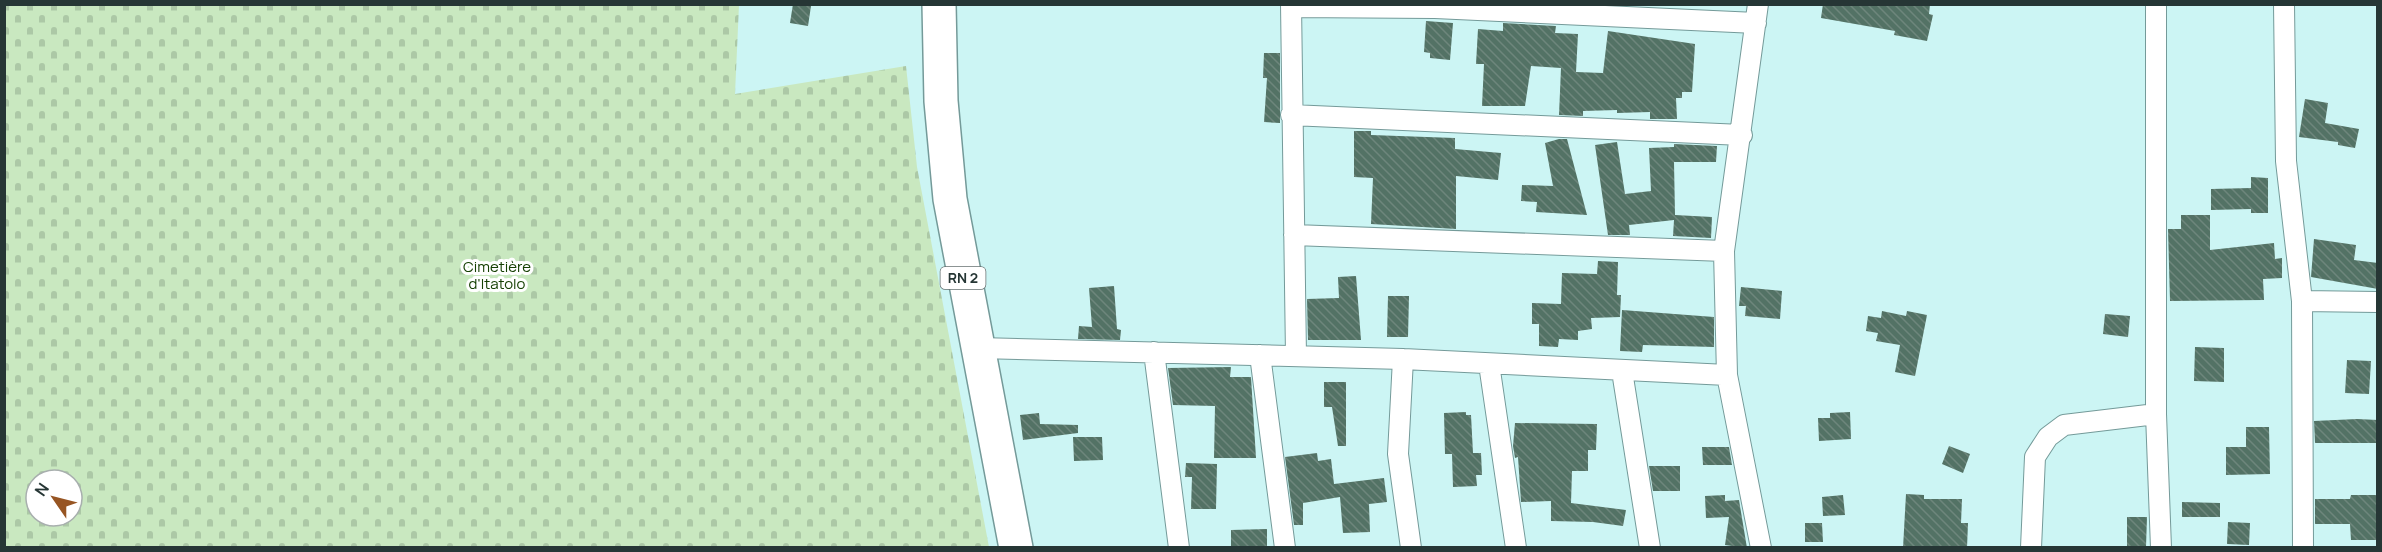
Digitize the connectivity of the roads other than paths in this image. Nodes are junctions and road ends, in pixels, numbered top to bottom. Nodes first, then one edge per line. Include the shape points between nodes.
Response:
1 (939, 4) edge
2 (2156, 4) edge
3 (2284, 4) edge
4 (1291, 6) edge
5 (1757, 14) edge
6 (1291, 115) junction
7 (1742, 135) junction
8 (1294, 236) junction
9 (1724, 251) junction
10 (2302, 301) junction
11 (2378, 302) edge
12 (978, 348) junction
13 (1154, 352) junction
14 (1260, 355) junction
15 (1296, 356) junction
16 (1403, 359) junction
17 (1489, 364) junction
18 (1622, 371) junction
19 (1727, 375) junction
20 (2156, 414) junction
21 (1016, 548) edge
22 (1179, 548) edge
23 (1284, 548) edge
24 (1411, 548) edge
25 (1516, 548) edge
26 (1650, 548) edge
27 (1761, 548) edge
28 (2031, 548) edge
29 (2161, 548) edge
30 (2302, 548) edge

1 - 12 highway, RN 2 via 941,101 950,199
2 - 20 street
3 - 10 street via 2286,161
4 - 5 street
4 - 6 street
5 - 7 street
6 - 7 street
6 - 8 street
7 - 9 street
8 - 9 street
8 - 15 street
9 - 19 street
10 - 11 street
10 - 30 street
12 - 13 street
12 - 21 highway, RN 2
13 - 14 street
13 - 22 street
14 - 15 street
14 - 23 street
15 - 16 street
16 - 17 street
16 - 24 street via 1398,454
17 - 18 street
17 - 25 street
18 - 19 street
18 - 26 street
19 - 27 street
20 - 28 street via 2064,424 2048,437 2035,458
20 - 29 street

